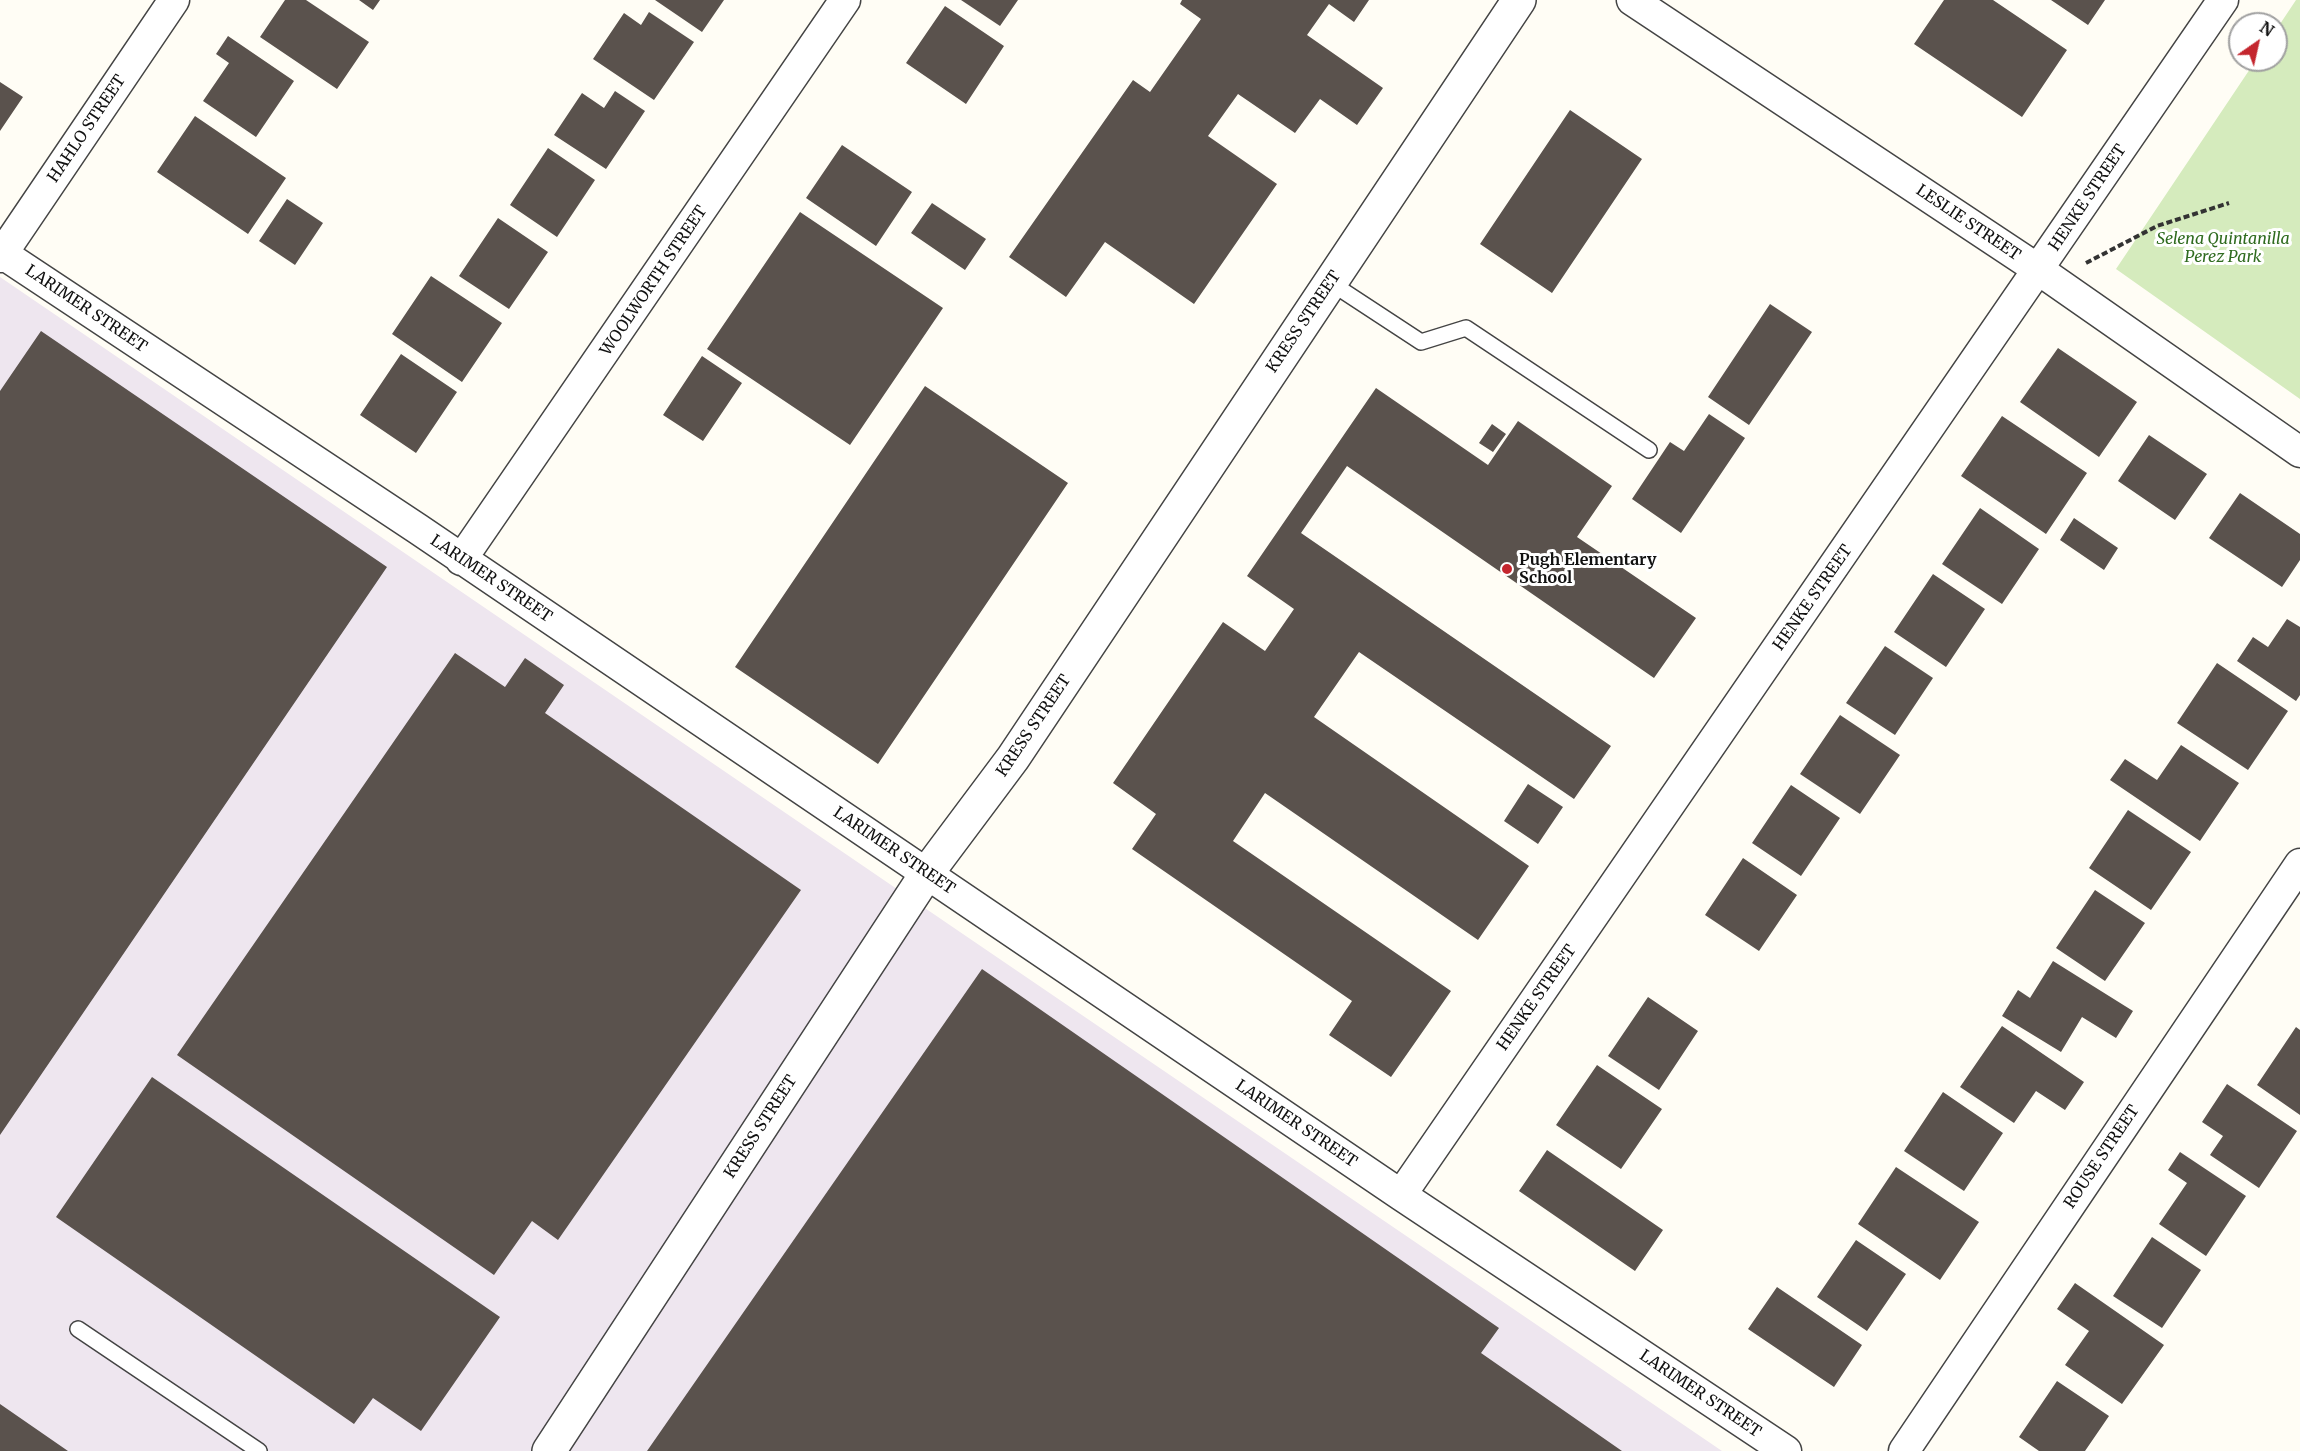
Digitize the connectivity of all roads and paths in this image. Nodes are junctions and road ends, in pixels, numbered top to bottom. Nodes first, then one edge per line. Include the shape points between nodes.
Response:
1 (174, 0) edge
2 (845, 0) edge
3 (1519, 0) edge
4 (1632, 0) edge
5 (2223, 0) edge
6 (2229, 203) dead end
7 (1, 254) edge
8 (2081, 265) dead end
9 (2039, 270) junction
10 (1331, 283) junction
11 (1649, 450) dead end
12 (2300, 452) edge
13 (461, 560) junction
14 (2300, 864) edge
15 (927, 873) junction
16 (1401, 1196) junction
17 (78, 1329) dead end
18 (259, 1451) edge
19 (549, 1451) edge
20 (1786, 1451) edge
21 (1904, 1451) edge

1 - 7 street, HAHLO STREET
2 - 13 street, WOOLWORTH STREET
3 - 10 street, KRESS STREET
4 - 9 street, LESLIE STREET
5 - 9 street, HENKE STREET
6 - 8 path via 2157,226
7 - 13 street, LARIMER STREET
9 - 12 street, LESLIE STREET
9 - 16 street, HENKE STREET
10 - 11 lane via 1421,342 1466,328
10 - 15 street, KRESS STREET via 1013,758
13 - 15 street, LARIMER STREET
14 - 21 street, ROUSE STREET
15 - 16 street, LARIMER STREET
15 - 19 street, KRESS STREET
16 - 20 street, LARIMER STREET
17 - 18 lane

